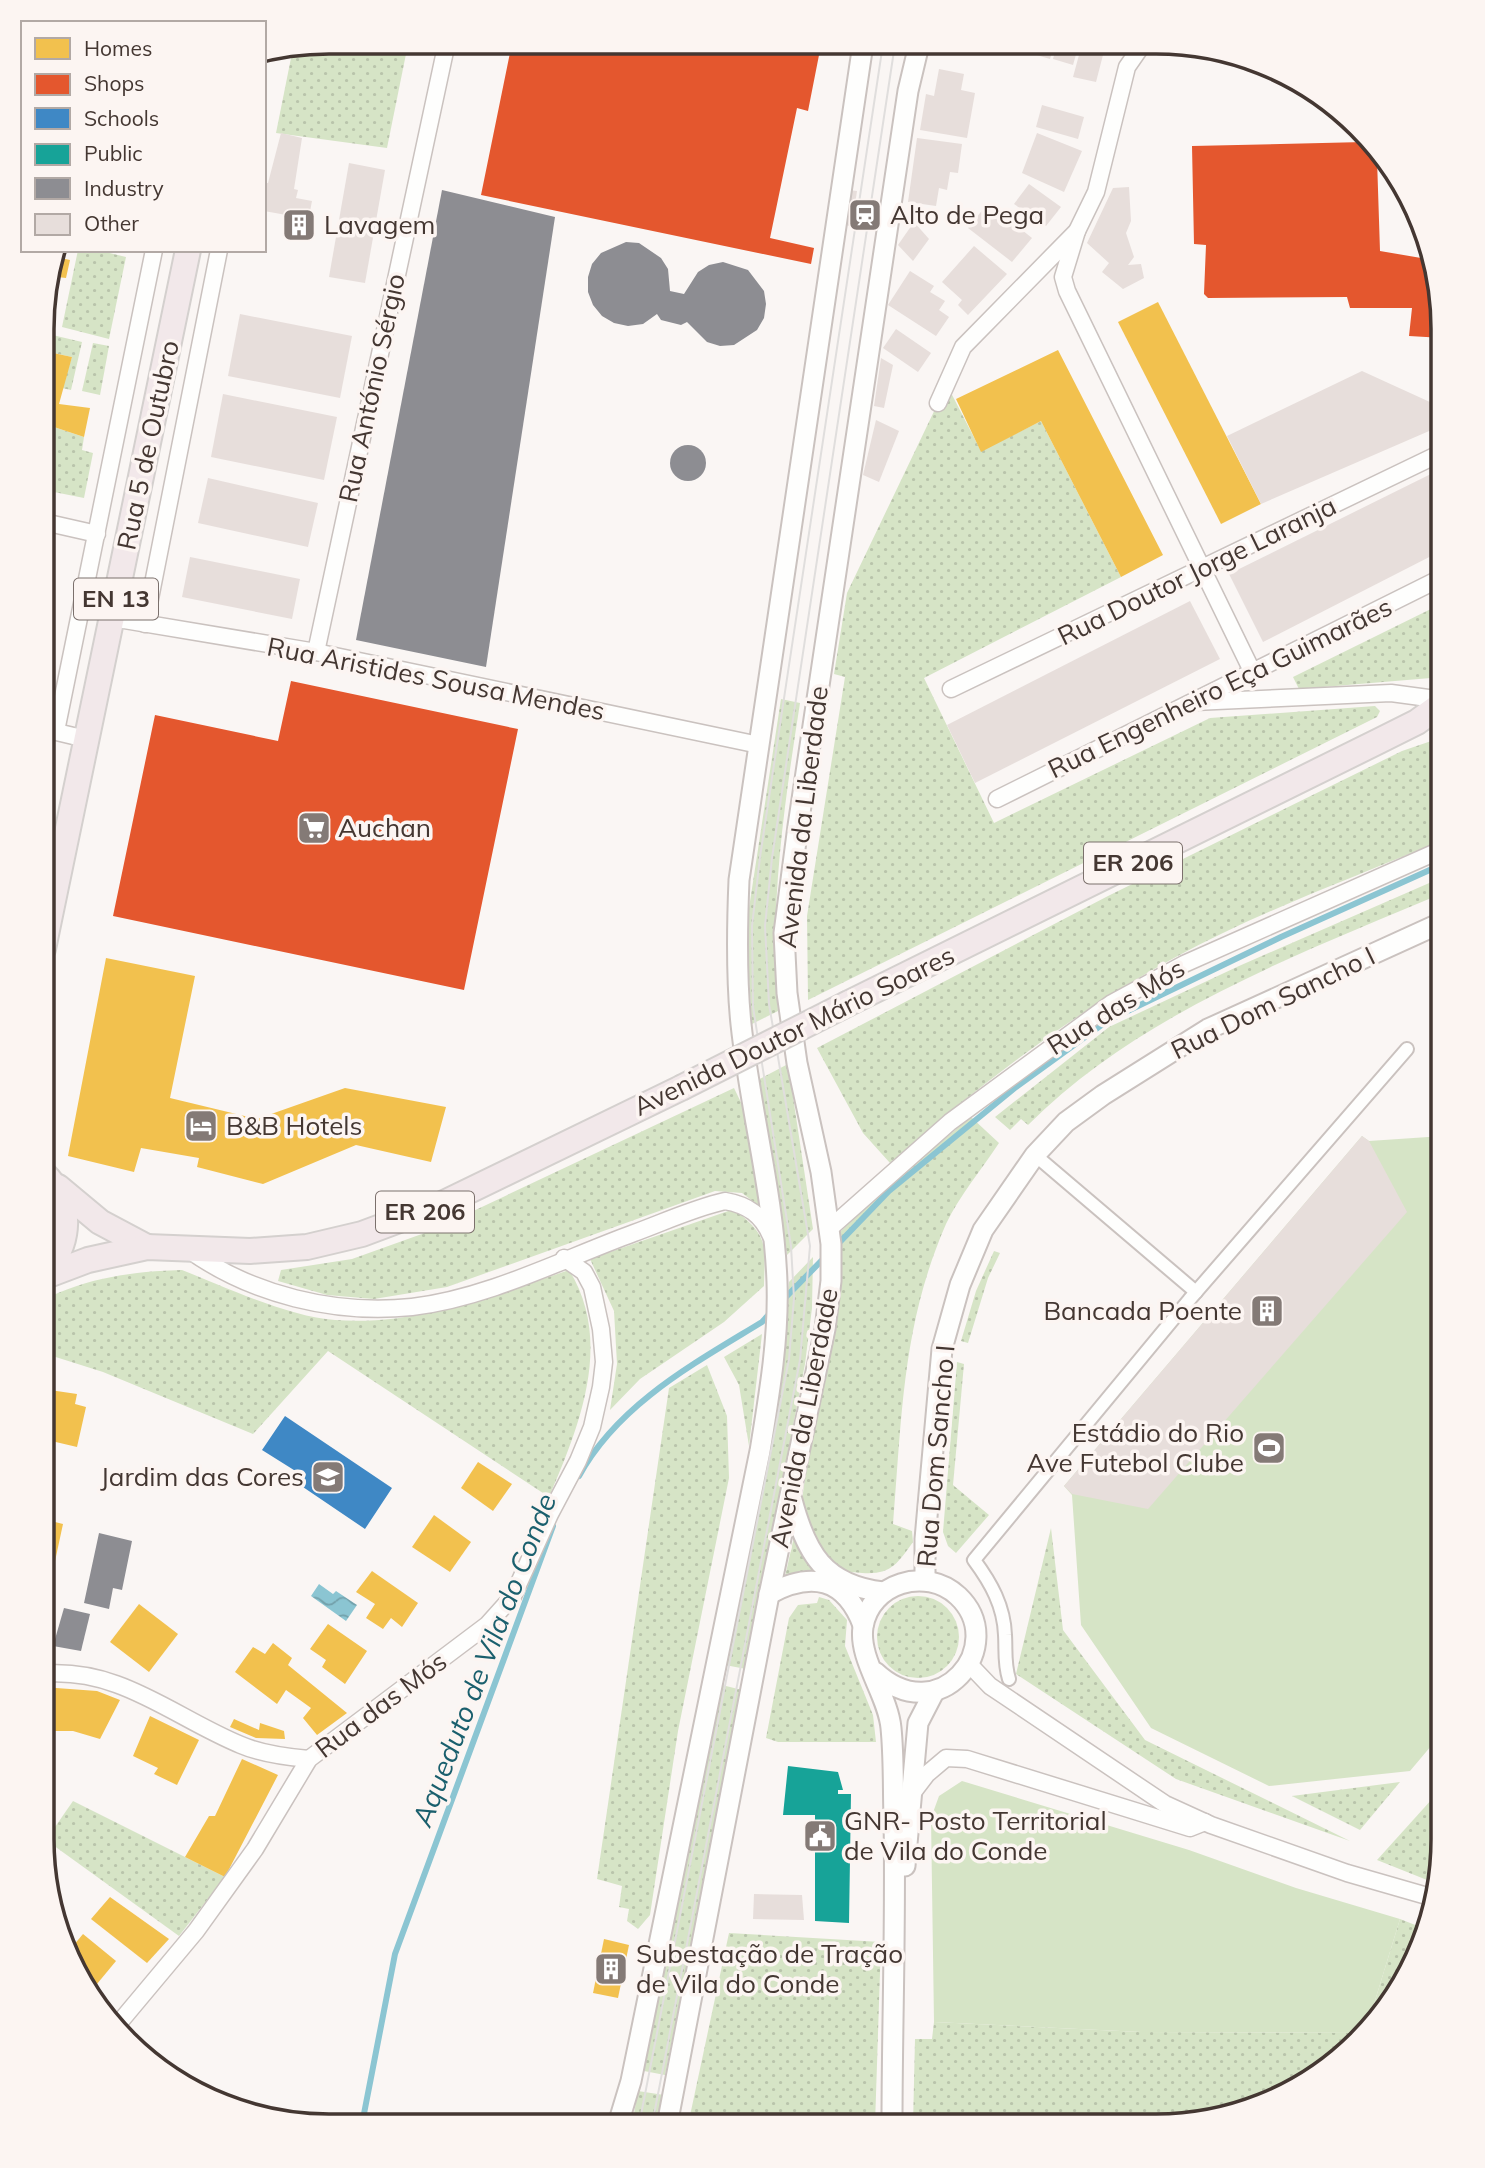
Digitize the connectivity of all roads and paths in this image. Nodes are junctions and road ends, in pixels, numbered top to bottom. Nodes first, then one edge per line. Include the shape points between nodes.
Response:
1 (444, 54) edge
2 (862, 54) edge
3 (917, 54) edge
4 (1136, 54) edge
5 (1077, 231) junction
6 (154, 252) edge
7 (219, 252) edge
8 (186, 260) edge
9 (214, 276) junction
10 (938, 403) dead end
11 (1431, 458) edge
12 (54, 524) edge
13 (97, 534) junction
14 (1203, 568) junction
15 (1431, 583) edge
16 (112, 618) junction
17 (145, 624) junction
18 (316, 652) junction
19 (1253, 673) junction
20 (951, 689) dead end
21 (1431, 699) edge
22 (1190, 702) junction
23 (1431, 711) edge
24 (54, 713) edge
25 (1431, 718) edge
26 (1417, 722) junction
27 (54, 731) edge
28 (86, 739) junction
29 (758, 745) junction
30 (997, 799) dead end
31 (1431, 854) edge
32 (54, 895) edge
33 (1431, 927) edge
34 (1406, 1049) dead end
35 (1035, 1154) junction
36 (54, 1182) edge
37 (54, 1187) edge
38 (829, 1229) junction
39 (775, 1246) junction
40 (147, 1247) junction
41 (189, 1250) junction
42 (564, 1258) junction
43 (54, 1262) edge
44 (54, 1271) edge
45 (1196, 1292) junction
46 (791, 1496) junction
47 (925, 1580) junction
48 (883, 1592) junction
49 (769, 1594) junction
50 (863, 1625) junction
51 (969, 1664) junction
52 (875, 1672) junction
53 (54, 1674) edge
54 (1009, 1679) dead end
55 (934, 1692) junction
56 (309, 1759) junction
57 (914, 1791) junction
58 (1205, 1822) junction
59 (1424, 1895) edge
60 (896, 1933) junction
61 (122, 2019) edge
62 (621, 2114) edge
63 (669, 2114) edge
64 (892, 2114) edge

1 - 18 street, Rua António Sérgio
2 - 29 street, Avenida da Liberdade
3 - 38 street, Avenida da Liberdade via 901,131 785,933 787,993 797,1063
4 - 5 street via 1127,67 1096,192
5 - 10 street via 963,347
5 - 14 street via 1063,277 1067,291
6 - 13 street, Rua 5 de Outubro
7 - 9 street, Rua 5 de Outubro
8 - 9 street, Rua 5 de Outubro
8 - 16 main road, Rua 5 de Outubro / EN 13
9 - 17 street, Rua 5 de Outubro
11 - 14 street, Rua Doutor Jorge Laranja
12 - 13 street
13 - 24 street, Rua 5 de Outubro
14 - 19 street
14 - 20 street, Rua Doutor Jorge Laranja
15 - 19 street, Rua Engenheiro Eça Guimarães
16 - 17 street, Rua Aristides Sousa Mendes
16 - 28 main road, Rua 5 de Outubro / EN 13
17 - 18 street, Rua Aristides Sousa Mendes
18 - 29 street, Rua Aristides Sousa Mendes
19 - 22 street, Rua Engenheiro Eça Guimarães
21 - 22 street via 1391,693
22 - 30 street, Rua Engenheiro Eça Guimarães
23 - 26 main road, Avenida Doutor Mário Soares / ER 206
25 - 26 main road, Avenida Doutor Mário Soares / ER 206
26 - 41 main road, Avenida Doutor Mário Soares / ER 206, bridge via 411,1218 307,1247
27 - 28 street
28 - 32 main road, Rua 5 de Outubro / EN 13
29 - 39 street, Avenida da Liberdade via 739,880 737,980
31 - 38 street, Rua das Mós via 1184,964 1112,1003 950,1122
33 - 35 street, Rua Dom Sancho I via 1209,1029 1103,1095 1066,1122
34 - 45 street
35 - 45 street
35 - 47 street, Rua Dom Sancho I via 983,1230 960,1285 942,1349
36 - 40 main road, Avenida Doutor Mário Soares / ER 206 via 100,1222
37 - 43 main road via 65,1208 66,1235
38 - 46 street, Avenida da Liberdade via 831,1281 825,1329
39 - 42 street via 765,1222 754,1211 725,1201
39 - 62 street, Avenida da Liberdade via 775,1340 760,1451
40 - 41 main road, Avenida Doutor Mário Soares / ER 206
40 - 44 main road, Avenida Doutor Mário Soares / ER 206
41 - 42 street via 219,1269 284,1296 367,1307 412,1307 464,1295
42 - 56 street, Rua das Mós via 584,1272 592,1287 602,1340 601,1387 578,1461 513,1595 488,1625
45 - 54 street via 974,1560 998,1600
46 - 48 street via 803,1539 829,1574
46 - 49 street, Avenida da Liberdade
47 - 48 street, Rua Dom Sancho I
47 - 51 street, Rua Dom Sancho I via 958,1596 969,1611 975,1647
48 - 50 street, Rua Dom Sancho I
49 - 50 street via 793,1581 824,1581 846,1595
49 - 63 street, Avenida da Liberdade
50 - 52 street via 866,1658
51 - 55 street via 960,1676
51 - 58 street via 990,1686 1165,1804
52 - 55 street via 902,1691
52 - 60 street via 891,1725
53 - 56 street via 111,1681 241,1745
55 - 57 street via 918,1723
56 - 61 street, Rua das Mós via 255,1849 196,1931
57 - 58 street via 946,1758 967,1759 1190,1828
57 - 60 street
58 - 59 street
60 - 64 street

